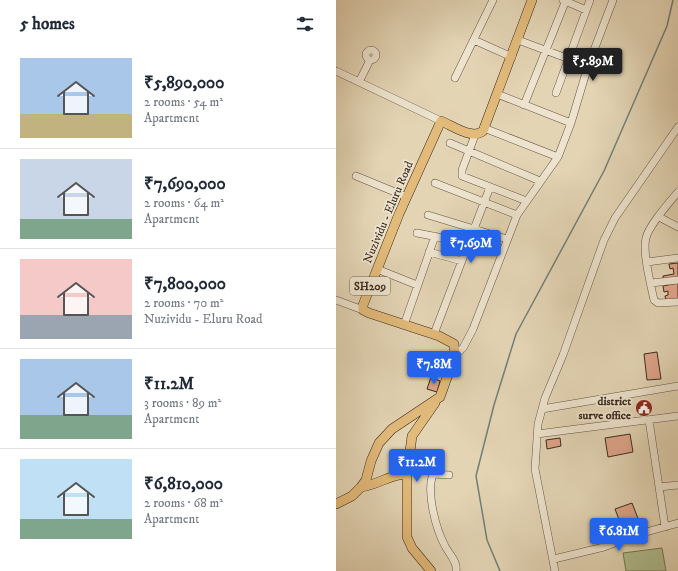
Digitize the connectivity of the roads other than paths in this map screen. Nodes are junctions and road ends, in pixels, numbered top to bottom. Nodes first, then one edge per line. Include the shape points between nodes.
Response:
1 (493, 0) edge
2 (532, 0) edge
3 (565, 0) edge
4 (590, 0) edge
5 (612, 0) edge
6 (586, 10) junction
7 (474, 40) junction
8 (518, 40) junction
9 (547, 51) junction
10 (512, 57) junction
11 (568, 59) junction
12 (370, 60) dead end
13 (588, 66) junction
14 (336, 72) edge
15 (455, 78) dead end
16 (359, 82) junction
17 (556, 93) dead end
18 (497, 94) junction
19 (524, 105) junction
20 (441, 121) junction
21 (571, 123) junction
22 (678, 126) edge
23 (484, 128) junction
24 (475, 134) junction
25 (450, 144) dead end
26 (468, 152) junction
27 (558, 157) junction
28 (356, 176) dead end
29 (540, 181) junction
30 (435, 183) dead end
31 (490, 188) junction
32 (678, 192) edge
33 (407, 197) junction
34 (485, 202) junction
35 (525, 202) junction
36 (428, 215) dead end
37 (517, 215) junction
38 (659, 216) junction
39 (678, 227) edge
40 (474, 230) junction
41 (417, 232) dead end
42 (435, 236) junction
43 (507, 239) junction
44 (469, 244) junction
45 (430, 252) junction
46 (678, 258) edge
47 (462, 261) junction
48 (647, 262) junction
49 (376, 270) junction
50 (678, 280) edge
51 (651, 283) junction
52 (417, 285) junction
53 (336, 300) edge
54 (678, 302) edge
55 (363, 310) junction
56 (404, 324) junction
57 (434, 334) junction
58 (455, 355) junction
59 (678, 386) edge
60 (440, 397) junction
61 (542, 409) junction
62 (678, 416) edge
63 (649, 420) junction
64 (537, 434) junction
65 (407, 474) junction
66 (449, 475) dead end
67 (678, 485) edge
68 (361, 487) junction
69 (659, 487) junction
70 (336, 504) edge
71 (678, 523) edge
72 (665, 527) junction
73 (554, 559) junction
74 (431, 571) edge
75 (456, 571) edge
76 (555, 571) edge

1 - 7 street
2 - 8 main road
3 - 6 street
3 - 9 street
4 - 6 street
5 - 13 street
6 - 11 street
7 - 10 street
7 - 15 street
8 - 9 street
8 - 10 main road
9 - 11 street
9 - 19 street
10 - 18 main road
11 - 13 street
11 - 17 street
12 - 16 street
13 - 21 street
14 - 16 street
16 - 20 street
18 - 19 street
18 - 23 main road
19 - 21 street
20 - 24 main road
20 - 33 main road, Nuzividu - Eluru Road / SH209
21 - 27 street
22 - 61 street via 615,218 604,240
23 - 24 main road
23 - 27 street
24 - 26 street
25 - 26 street
26 - 29 street
26 - 31 street via 462,176
27 - 29 street
28 - 33 street
29 - 35 street
30 - 34 street
31 - 34 street
31 - 35 street
32 - 38 street
33 - 49 main road, Nuzividu - Eluru Road / SH209
34 - 37 street
34 - 40 street
35 - 37 street
36 - 40 street
37 - 43 street
38 - 39 street
38 - 48 street via 646,238
40 - 43 street
40 - 44 street
41 - 42 street
42 - 44 street
42 - 45 street
43 - 58 street via 473,329 463,348
44 - 47 street
45 - 47 street
45 - 52 street
46 - 48 street
47 - 57 street
48 - 51 street
49 - 52 street
49 - 55 main road, Nuzividu - Eluru Road / SH209 via 365,295
50 - 51 street
51 - 54 street via 655,302
52 - 56 street
53 - 55 street
55 - 56 main road, SH209
56 - 57 main road, SH209
57 - 58 main road, SH209 via 454,344
58 - 60 main road
59 - 61 street
60 - 65 main road via 412,436
60 - 68 main road via 392,429 379,443
61 - 64 street
62 - 63 street
63 - 64 street
63 - 69 street
64 - 73 street via 535,469
65 - 68 main road via 392,476
65 - 74 main road via 407,537 412,548
66 - 75 street via 434,474 432,498 437,526 456,564
67 - 69 street
68 - 70 main road via 352,496
69 - 72 street
71 - 72 street
72 - 73 street
73 - 76 street

